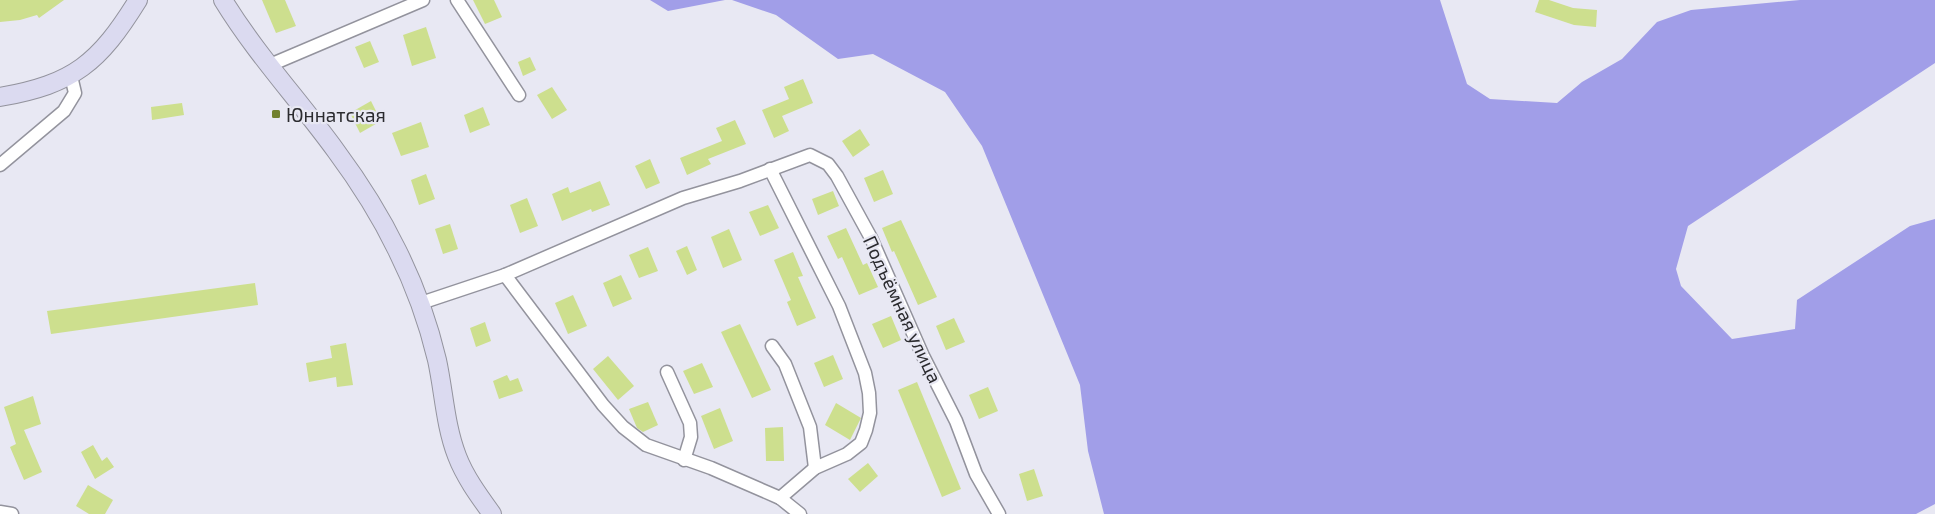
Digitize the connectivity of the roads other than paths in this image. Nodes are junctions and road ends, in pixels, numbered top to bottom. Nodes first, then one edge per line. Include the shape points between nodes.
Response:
1 (138, 0) edge
2 (223, 0) edge
3 (423, 0) edge
4 (457, 0) edge
5 (270, 65) junction
6 (71, 76) junction
7 (519, 95) dead end
8 (0, 97) edge
9 (0, 164) edge
10 (770, 169) junction
11 (505, 274) junction
12 (421, 303) junction
13 (772, 346) dead end
14 (667, 372) dead end
15 (684, 460) junction
16 (815, 468) junction
17 (780, 498) junction
18 (0, 512) edge
19 (12, 514) edge
20 (492, 514) edge
21 (800, 514) edge
22 (998, 514) edge

1 - 6 main road via 103,50
2 - 5 main road
3 - 5 street
4 - 7 street
5 - 12 main road via 360,184 393,242
6 - 8 main road via 40,88
6 - 9 street via 75,92 64,111
10 - 11 street, Подъёмная улица via 683,198
10 - 16 street via 839,306 865,373 869,393 870,413 861,443 847,454
10 - 22 street, Подъёмная улица via 810,155 828,164 837,176 871,238 922,356 956,421 976,474
11 - 12 street, Подъёмная улица
11 - 15 street via 603,406 623,427 646,445
12 - 20 main road via 457,456
13 - 16 street via 785,364 810,427
14 - 15 street via 690,422
15 - 17 street
16 - 17 street
17 - 21 street
18 - 19 street

